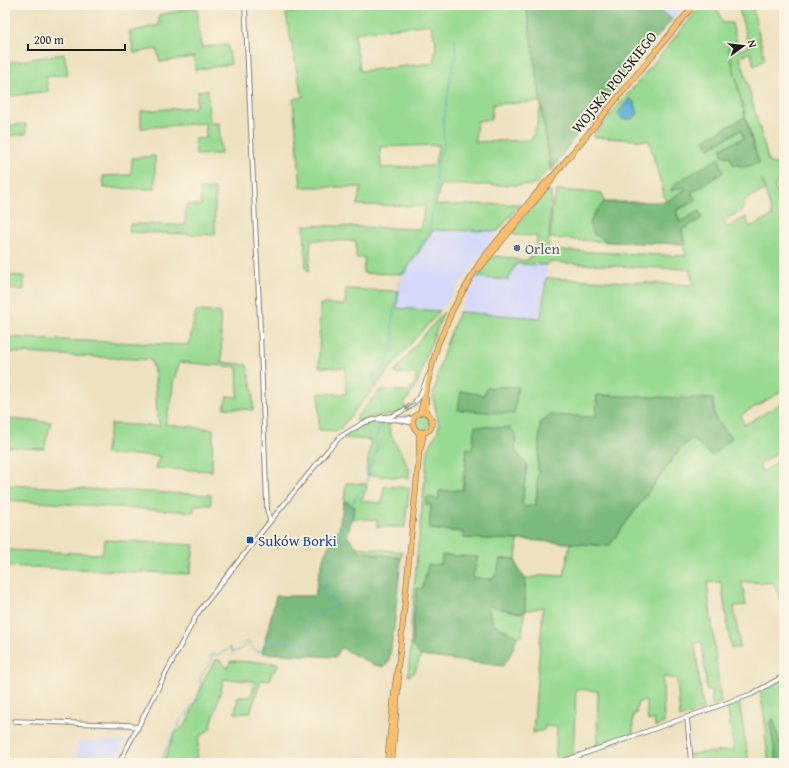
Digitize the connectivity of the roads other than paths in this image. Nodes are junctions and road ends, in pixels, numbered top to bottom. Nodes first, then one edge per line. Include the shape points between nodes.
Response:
1 (245, 5) edge
2 (694, 5) edge
3 (430, 373) junction
4 (427, 388) junction
5 (420, 412) junction
6 (426, 413) junction
7 (382, 418) junction
8 (413, 418) junction
9 (396, 419) junction
10 (412, 424) junction
11 (418, 431) junction
12 (424, 432) junction
13 (419, 456) junction
14 (270, 520) junction
15 (400, 652) junction
16 (784, 676) edge
17 (688, 717) junction
18 (15, 721) dead end
19 (138, 728) junction
20 (120, 762) edge
21 (128, 763) edge
22 (387, 763) edge
23 (392, 763) edge
24 (558, 763) edge
25 (691, 763) edge

1 - 14 street via 267,508
2 - 3 main road, WOJSKA POLSKIEGO via 480,262 447,321
3 - 4 main road, WOJSKA POLSKIEGO
3 -> 7 street via 414,403 401,412
4 - 5 main road
4 - 6 main road
5 - 6 main road
5 - 8 main road
6 - 12 main road via 431,417 432,423 430,429
7 - 9 street
7 - 14 street via 360,424 340,437
8 - 9 street
8 - 10 main road
9 - 10 street
10 - 11 main road
11 - 12 main road
11 - 13 main road
12 - 13 main road
13 - 15 main road
14 - 19 street via 190,626
15 - 22 main road
15 - 23 main road
16 - 17 street via 752,694
17 - 24 street
17 - 25 street
18 - 19 street via 130,725
19 - 20 street
20 - 21 street

